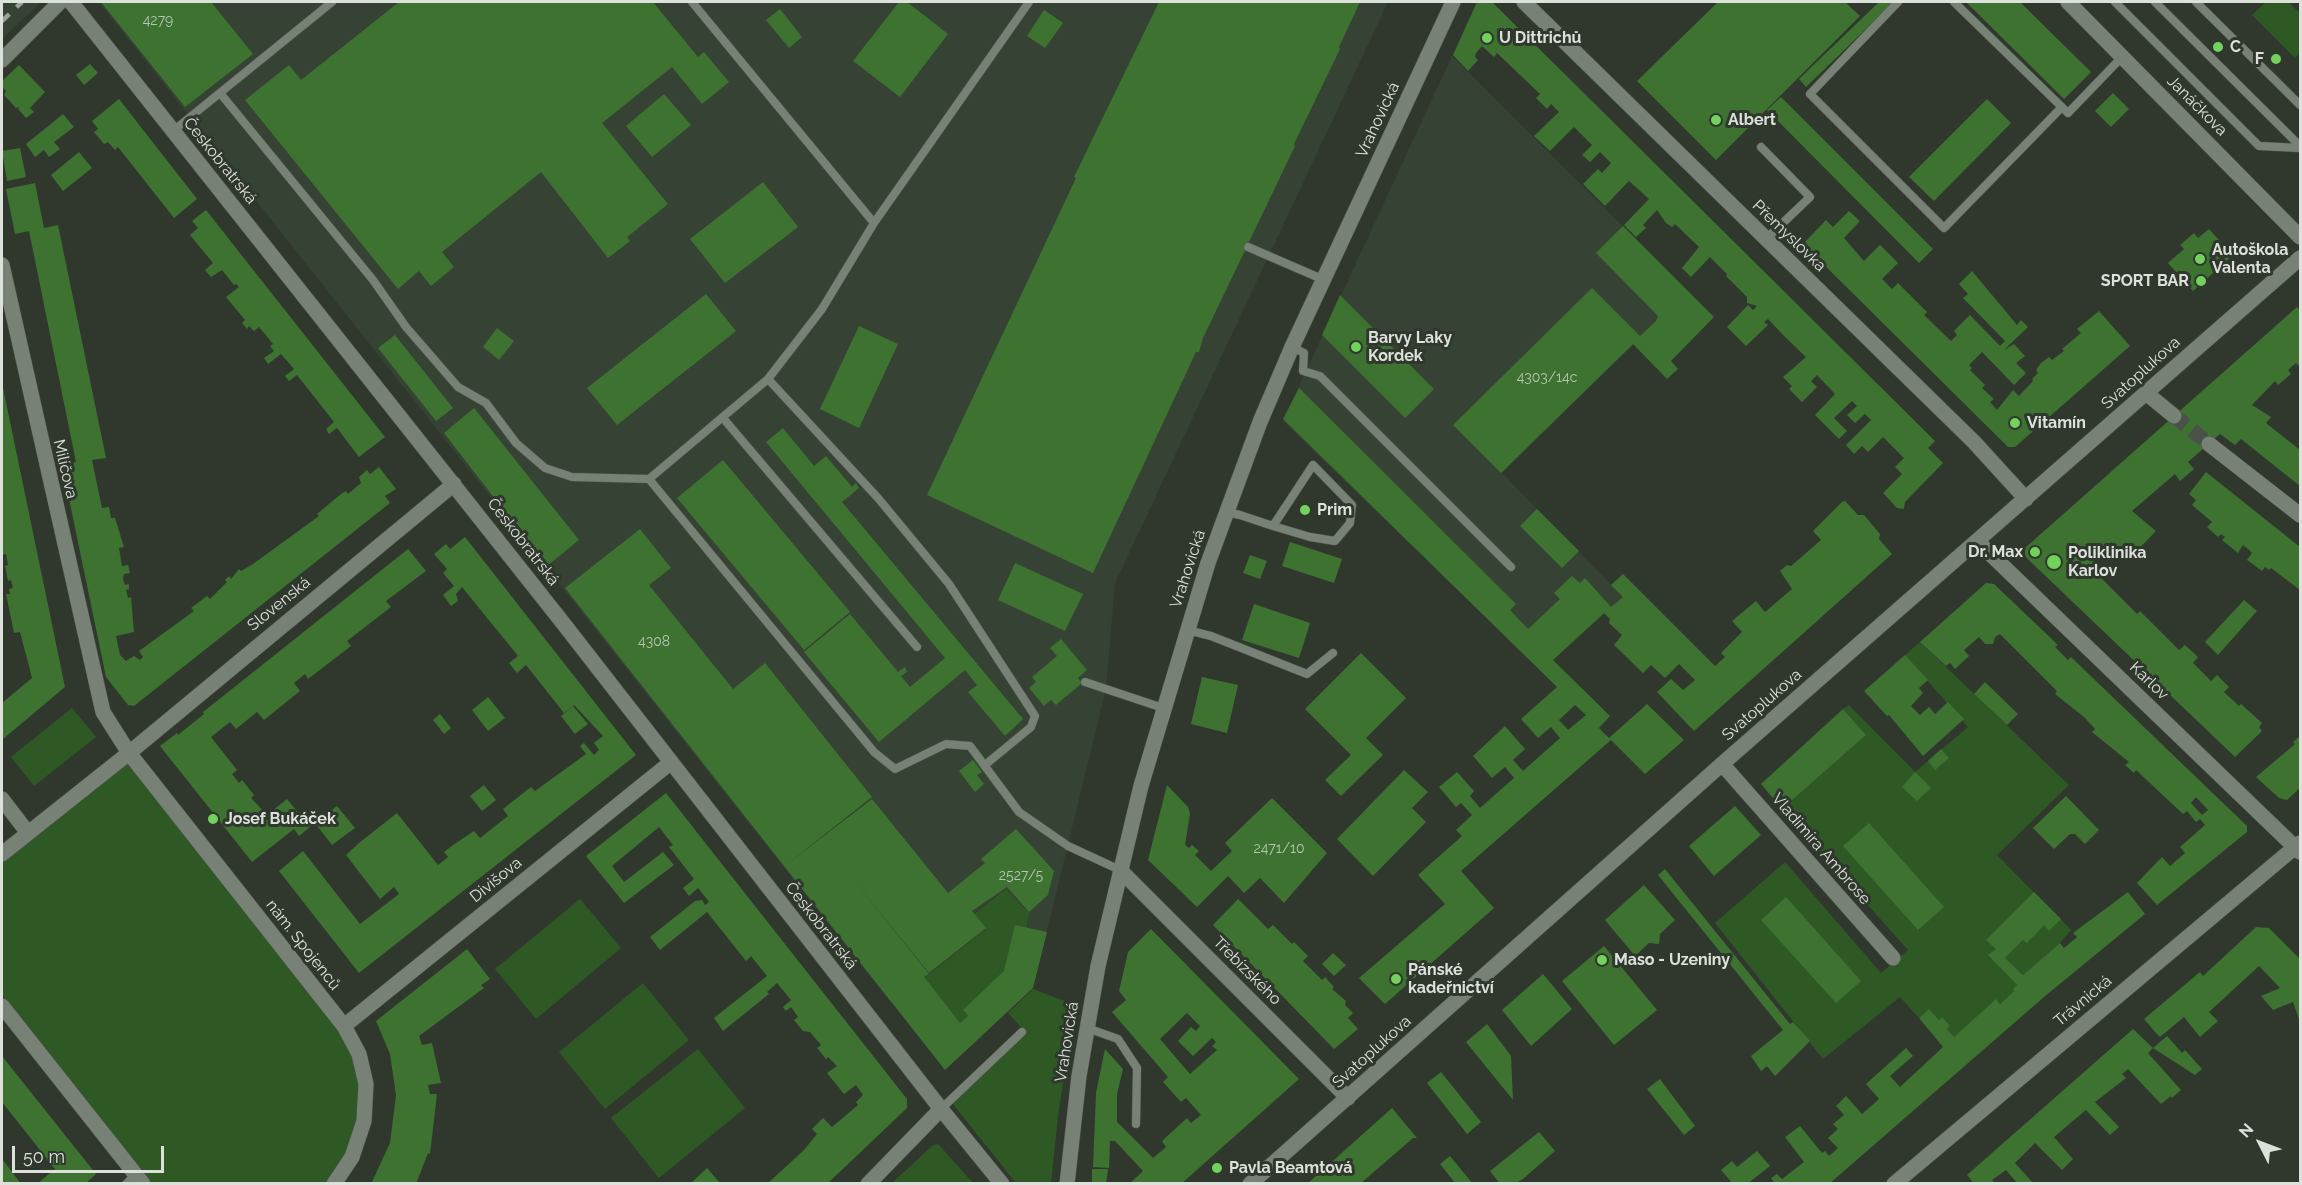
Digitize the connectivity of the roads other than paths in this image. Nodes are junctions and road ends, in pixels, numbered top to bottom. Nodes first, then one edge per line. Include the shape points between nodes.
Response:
1 (60, 2) edge
2 (71, 2) edge
3 (332, 2) edge
4 (692, 2) edge
5 (1029, 2) edge
6 (1453, 2) edge
7 (1524, 2) edge
8 (1898, 2) edge
9 (1954, 2) edge
10 (2068, 2) edge
11 (2115, 2) edge
12 (2155, 2) edge
13 (2196, 2) edge
14 (2122, 57) junction
15 (2, 60) edge
16 (220, 93) junction
17 (2301, 105) edge
18 (2062, 106) junction
19 (173, 131) junction
20 (1761, 147) dead end
21 (2301, 147) edge
22 (874, 223) junction
23 (2301, 237) edge
24 (1766, 239) junction
25 (1248, 247) dead end
26 (2301, 258) edge
27 (2, 265) edge
28 (1322, 279) junction
29 (1292, 347) junction
30 (768, 379) junction
31 (2146, 393) junction
32 (2174, 416) tunnel mouth
33 (723, 418) junction
34 (2209, 444) tunnel mouth
35 (649, 479) junction
36 (454, 484) junction
37 (2026, 499) junction
38 (1226, 512) junction
39 (2301, 515) edge
40 (1273, 526) junction
41 (1978, 542) junction
42 (1511, 567) dead end
43 (1187, 630) junction
44 (917, 647) dead end
45 (1333, 653) dead end
46 (94, 680) joint
47 (1086, 682) dead end
48 (1162, 708) junction
49 (129, 753) junction
50 (670, 763) junction
51 (1722, 764) junction
52 (984, 765) junction
53 (2, 799) edge
54 (28, 833) junction
55 (2299, 850) edge
56 (2, 854) edge
57 (1120, 870) junction
58 (1893, 958) dead end
59 (2, 1006) edge
60 (344, 1026) junction
61 (1087, 1028) junction
62 (1022, 1032) dead end
63 (1348, 1098) junction
64 (941, 1109) junction
65 (1137, 1124) dead end
66 (135, 1181) edge
67 (334, 1184) edge
68 (868, 1184) edge
69 (1002, 1184) edge
70 (1067, 1184) edge
71 (1250, 1184) edge
72 (1894, 1184) edge

1 - 15 street
2 - 19 street, Českobratrská
3 - 16 lane
4 - 22 lane
5 - 22 lane
6 - 28 street, Vrahovická
7 - 24 street, Přemyslovka
8 - 18 lane via 1810,94 1944,228
9 - 18 lane
10 - 14 street, Janáčkova
11 - 21 lane via 2259,146
12 - 21 lane
13 - 17 lane
14 - 18 lane via 2068,113
14 - 23 street, Janáčkova
16 - 19 lane
16 - 35 lane via 373,280 406,327 458,387 486,403 516,443 545,468 572,477
19 - 36 street, Českobratrská
20 - 24 lane via 1810,197
22 - 30 lane via 822,309
24 - 37 street, Přemyslovka via 1974,442
25 - 28 lane
26 - 31 street, Svatoplukova
27 - 46 street, Milíčova
28 - 29 street, Vrahovická
29 - 38 street, Vrahovická
29 - 42 lane via 1304,352 1303,371 1320,376
30 - 33 lane
30 - 52 lane via 878,498 949,584 1035,716 1031,727
31 - 32 street
31 - 37 street, Svatoplukova
33 - 35 lane
33 - 44 lane
34 - 39 street
35 - 52 lane via 874,752 895,769 946,744 970,746
36 - 49 street, Slovenská
36 - 50 street, Českobratrská
37 - 41 street, Svatoplukova
38 - 40 lane
38 - 43 street, Vrahovická
40 - 40 lane via 1335,541 1350,523 1352,505 1313,465
41 - 51 street, Svatoplukova
41 - 55 street, Karlov
43 - 45 lane via 1307,674
43 - 48 street, Vrahovická
46 - 49 street, nám. Spojenců via 107,720
47 - 48 lane
48 - 57 street, Vrahovická
49 - 54 street
49 - 60 street, nám. Spojenců
50 - 60 street, Divišova
50 - 64 street, Českobratrská
51 - 58 street, Vladimíra Ambrose
51 - 63 street, Svatoplukova
52 - 57 lane via 1020,812 1068,846
53 - 54 street
54 - 56 street
55 - 72 street, Trávnická
57 - 61 street, Vrahovická
57 - 63 street, Třebízského
59 - 66 street
60 - 67 street, nám. Spojenců via 362,1063 366,1107 359,1142
61 - 65 lane via 1118,1039 1137,1068
61 - 70 street, Vrahovická
62 - 64 lane
63 - 71 street, Svatoplukova
64 - 68 street
64 - 69 street, Českobratrská

